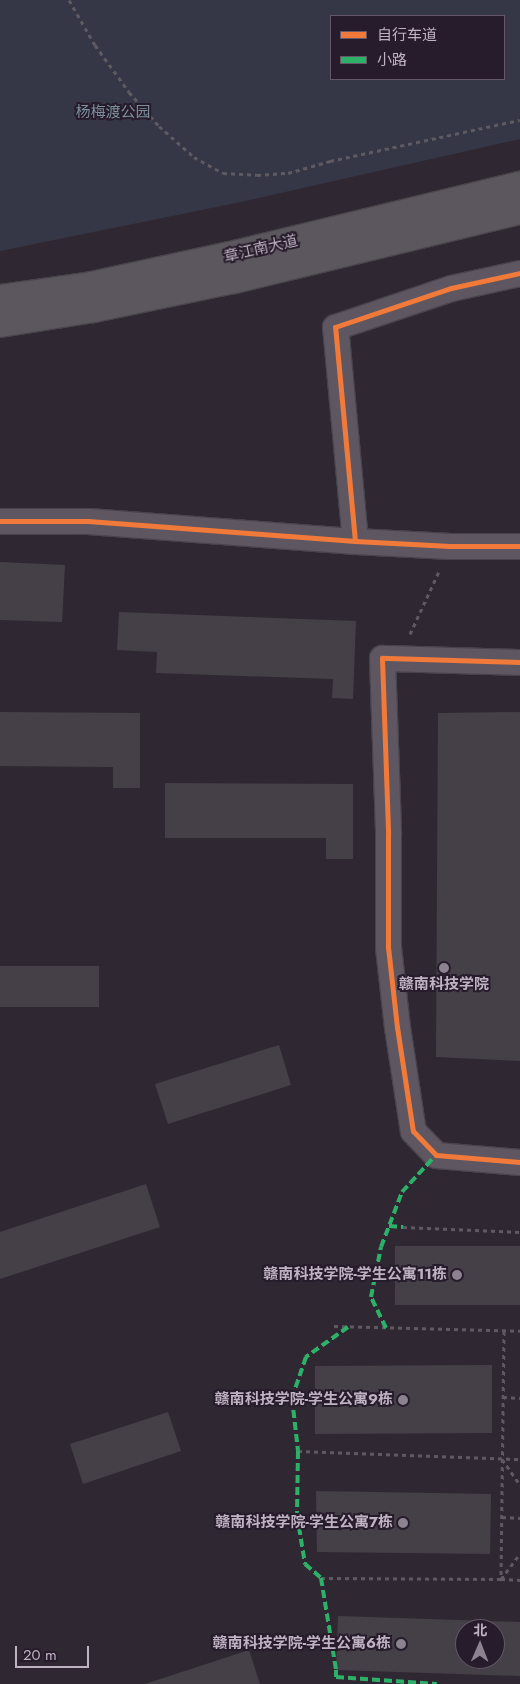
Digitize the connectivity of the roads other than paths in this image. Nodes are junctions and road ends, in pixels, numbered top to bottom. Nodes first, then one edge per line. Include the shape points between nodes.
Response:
1 (520, 186) edge
2 (520, 210) edge
3 (520, 273) edge
4 (0, 299) edge
5 (0, 323) edge
6 (0, 521) edge
7 (355, 541) junction
8 (520, 546) edge
9 (520, 662) edge
10 (520, 1162) edge

1 - 4 main road, 章江南大道 via 92,286
2 - 5 main road, 章江南大道 via 234,279 94,308
3 - 7 street via 451,288 335,327
6 - 7 street via 88,521
7 - 8 street
9 - 10 street via 382,658 388,947 414,1131 436,1155

